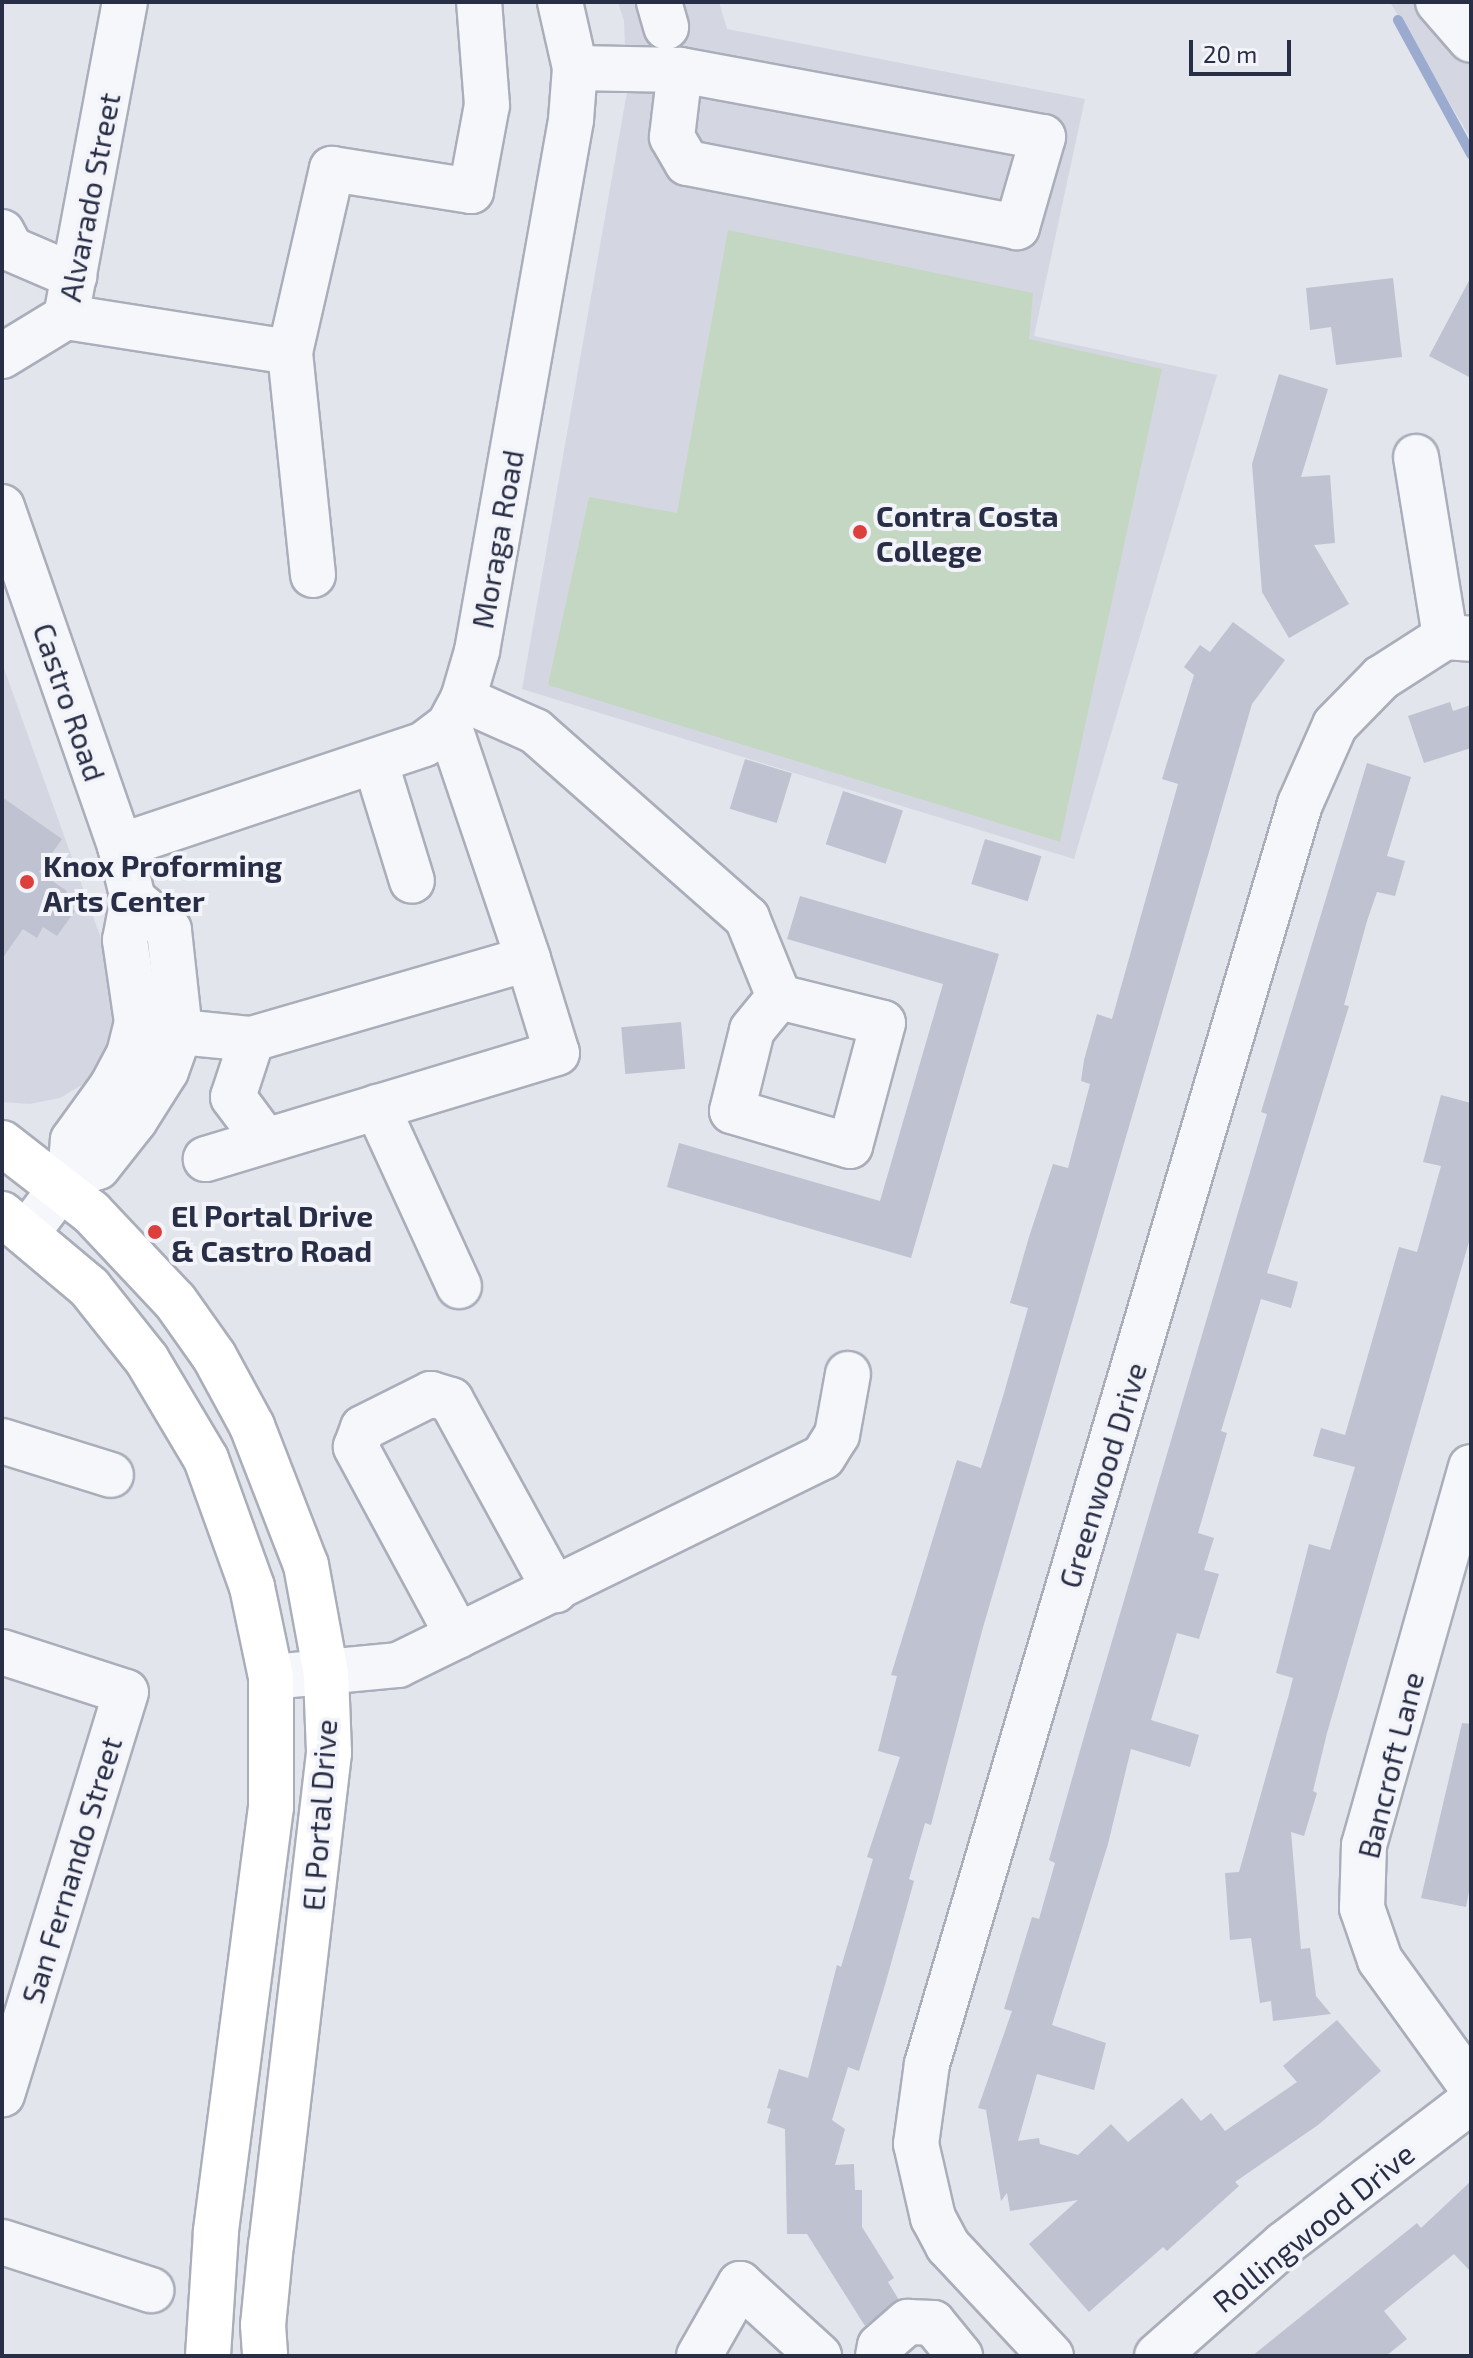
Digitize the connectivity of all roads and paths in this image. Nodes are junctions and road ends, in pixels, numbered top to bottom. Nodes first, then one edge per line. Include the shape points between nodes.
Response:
1 (125, 2) edge
2 (479, 2) edge
3 (560, 2) edge
4 (1438, 2) edge
5 (1471, 40) edge
6 (575, 68) junction
7 (680, 70) junction
8 (2, 232) edge
9 (70, 297) junction
10 (290, 352) junction
11 (2, 356) edge
12 (1416, 457) dead end
13 (2, 507) edge
14 (313, 575) dead end
15 (1458, 638) edge
16 (456, 712) junction
17 (376, 764) junction
18 (120, 846) junction
19 (412, 881) dead end
20 (133, 899) junction
21 (528, 959) junction
22 (779, 997) dead end
23 (180, 1032) junction
24 (252, 1039) junction
25 (377, 1107) junction
26 (265, 1140) junction
27 (2, 1143) edge
28 (206, 1159) dead end
29 (65, 1182) junction
30 (15, 1224) edge
31 (459, 1286) dead end
32 (848, 1374) dead end
33 (2, 1441) edge
34 (1471, 1467) edge
35 (111, 1475) dead end
36 (555, 1590) junction
37 (458, 1636) junction
38 (2, 1652) edge
39 (326, 1674) junction
40 (271, 1677) junction
41 (1471, 2086) edge
42 (2, 2094) edge
43 (1471, 2101) edge
44 (2, 2242) edge
45 (151, 2290) dead end
46 (208, 2356) edge
47 (265, 2356) edge
48 (699, 2356) edge
49 (819, 2356) edge
50 (878, 2356) edge
51 (960, 2356) edge
52 (1051, 2356) edge
53 (1157, 2356) edge

1 - 9 street, Alvarado Street
2 - 10 street via 487,105 471,191 332,169
3 - 6 street, Moraga Road
4 - 5 street
6 - 7 street
6 - 16 street, Moraga Road via 571,120 480,636
7 - 7 street via 1043,137 1017,227 687,163 672,137
8 - 9 street via 11,249
9 - 10 street
9 - 11 street, Alvarado Street
10 - 14 street
12 - 15 street
13 - 18 street, Castro Road
15 - 52 street, Greenwood Drive via 1381,678 1335,725 1300,804 927,2064 916,2144 933,2218 948,2246
16 - 17 street via 424,744
16 - 21 street
16 - 22 street via 535,731 747,918
17 - 18 street
17 - 19 street
18 - 20 street, Castro Road
20 - 23 street, Castro Road via 169,930
20 - 29 street, Castro Road via 125,940 137,1022 129,1054 112,1086 73,1140
21 - 24 street
21 - 25 street via 557,1053
23 - 24 street
23 - 29 street, Castro Road via 166,1071 135,1120 98,1167
24 - 26 street via 233,1097
25 - 26 street
25 - 31 street
26 - 28 street
27 - 29 main road, El Portal Drive
29 - 30 street, Castro Road
29 - 39 main road, El Portal Drive via 175,1301 214,1356 252,1426 306,1565
30 - 40 main road, El Portal Drive via 89,1287 137,1348 206,1459 252,1587
32 - 36 street via 837,1435 823,1457
33 - 35 street
34 - 41 street, Bancroft Lane via 1364,1845 1362,1908 1380,1960
36 - 37 street
36 - 37 street via 451,1400 431,1394 363,1428 356,1447
37 - 39 street via 398,1665
38 - 42 street, San Fernando Street via 126,1692
39 - 40 street
39 - 47 main road, El Portal Drive via 326,1807 271,2244
40 - 46 main road, El Portal Drive via 271,1807 216,2232
43 - 53 street, Rollingwood Drive via 1284,2244
44 - 45 street
48 - 49 street via 740,2284
50 - 51 street via 880,2346 908,2322 933,2323

